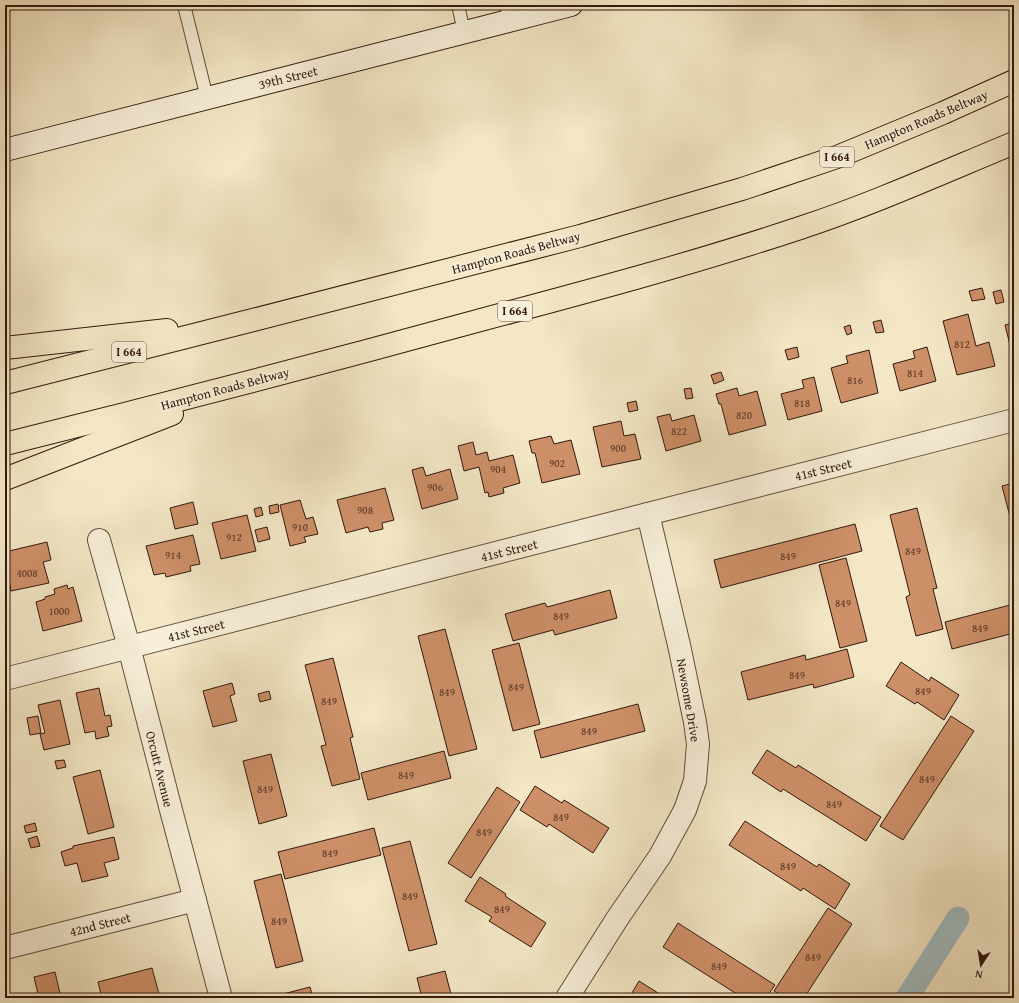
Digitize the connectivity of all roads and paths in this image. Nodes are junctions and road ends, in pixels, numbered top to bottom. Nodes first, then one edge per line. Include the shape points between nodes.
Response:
1 (184, 5) edge
2 (458, 5) edge
3 (571, 5) edge
4 (508, 13) edge
5 (464, 32) junction
6 (1014, 81) edge
7 (207, 98) junction
8 (1014, 142) edge
9 (5, 150) edge
10 (254, 320) junction
11 (5, 348) edge
12 (261, 379) junction
13 (5, 383) edge
14 (1014, 420) edge
15 (5, 444) edge
16 (5, 479) edge
17 (648, 514) junction
18 (99, 540) dead end
19 (129, 647) junction
20 (5, 679) edge
21 (194, 900) junction
22 (5, 948) edge
23 (221, 998) edge
24 (567, 998) edge

1 - 7 lane
2 - 5 lane
3 - 4 street, 39th Street
4 - 5 street, 39th Street
5 - 7 street, 39th Street
6 - 10 highway, Hampton Roads Beltway / I 664 via 837,157 742,189 580,236
7 - 9 street, 39th Street
8 - 12 highway, Hampton Roads Beltway / I 664 via 858,208 804,227 680,266
10 - 11 highway
10 - 13 highway, Hampton Roads Beltway / I 664
12 - 15 highway, Hampton Roads Beltway / I 664
12 - 16 highway
14 - 17 street, 41st Street
17 - 19 street, 41st Street
17 - 24 street, Newsome Drive via 695,722 698,744 695,781 685,810 660,856
18 - 19 street, Orcutt Avenue
19 - 20 street, 41st Street
19 - 21 street, Orcutt Avenue
21 - 22 street, 42nd Street
21 - 23 street, Orcutt Avenue

